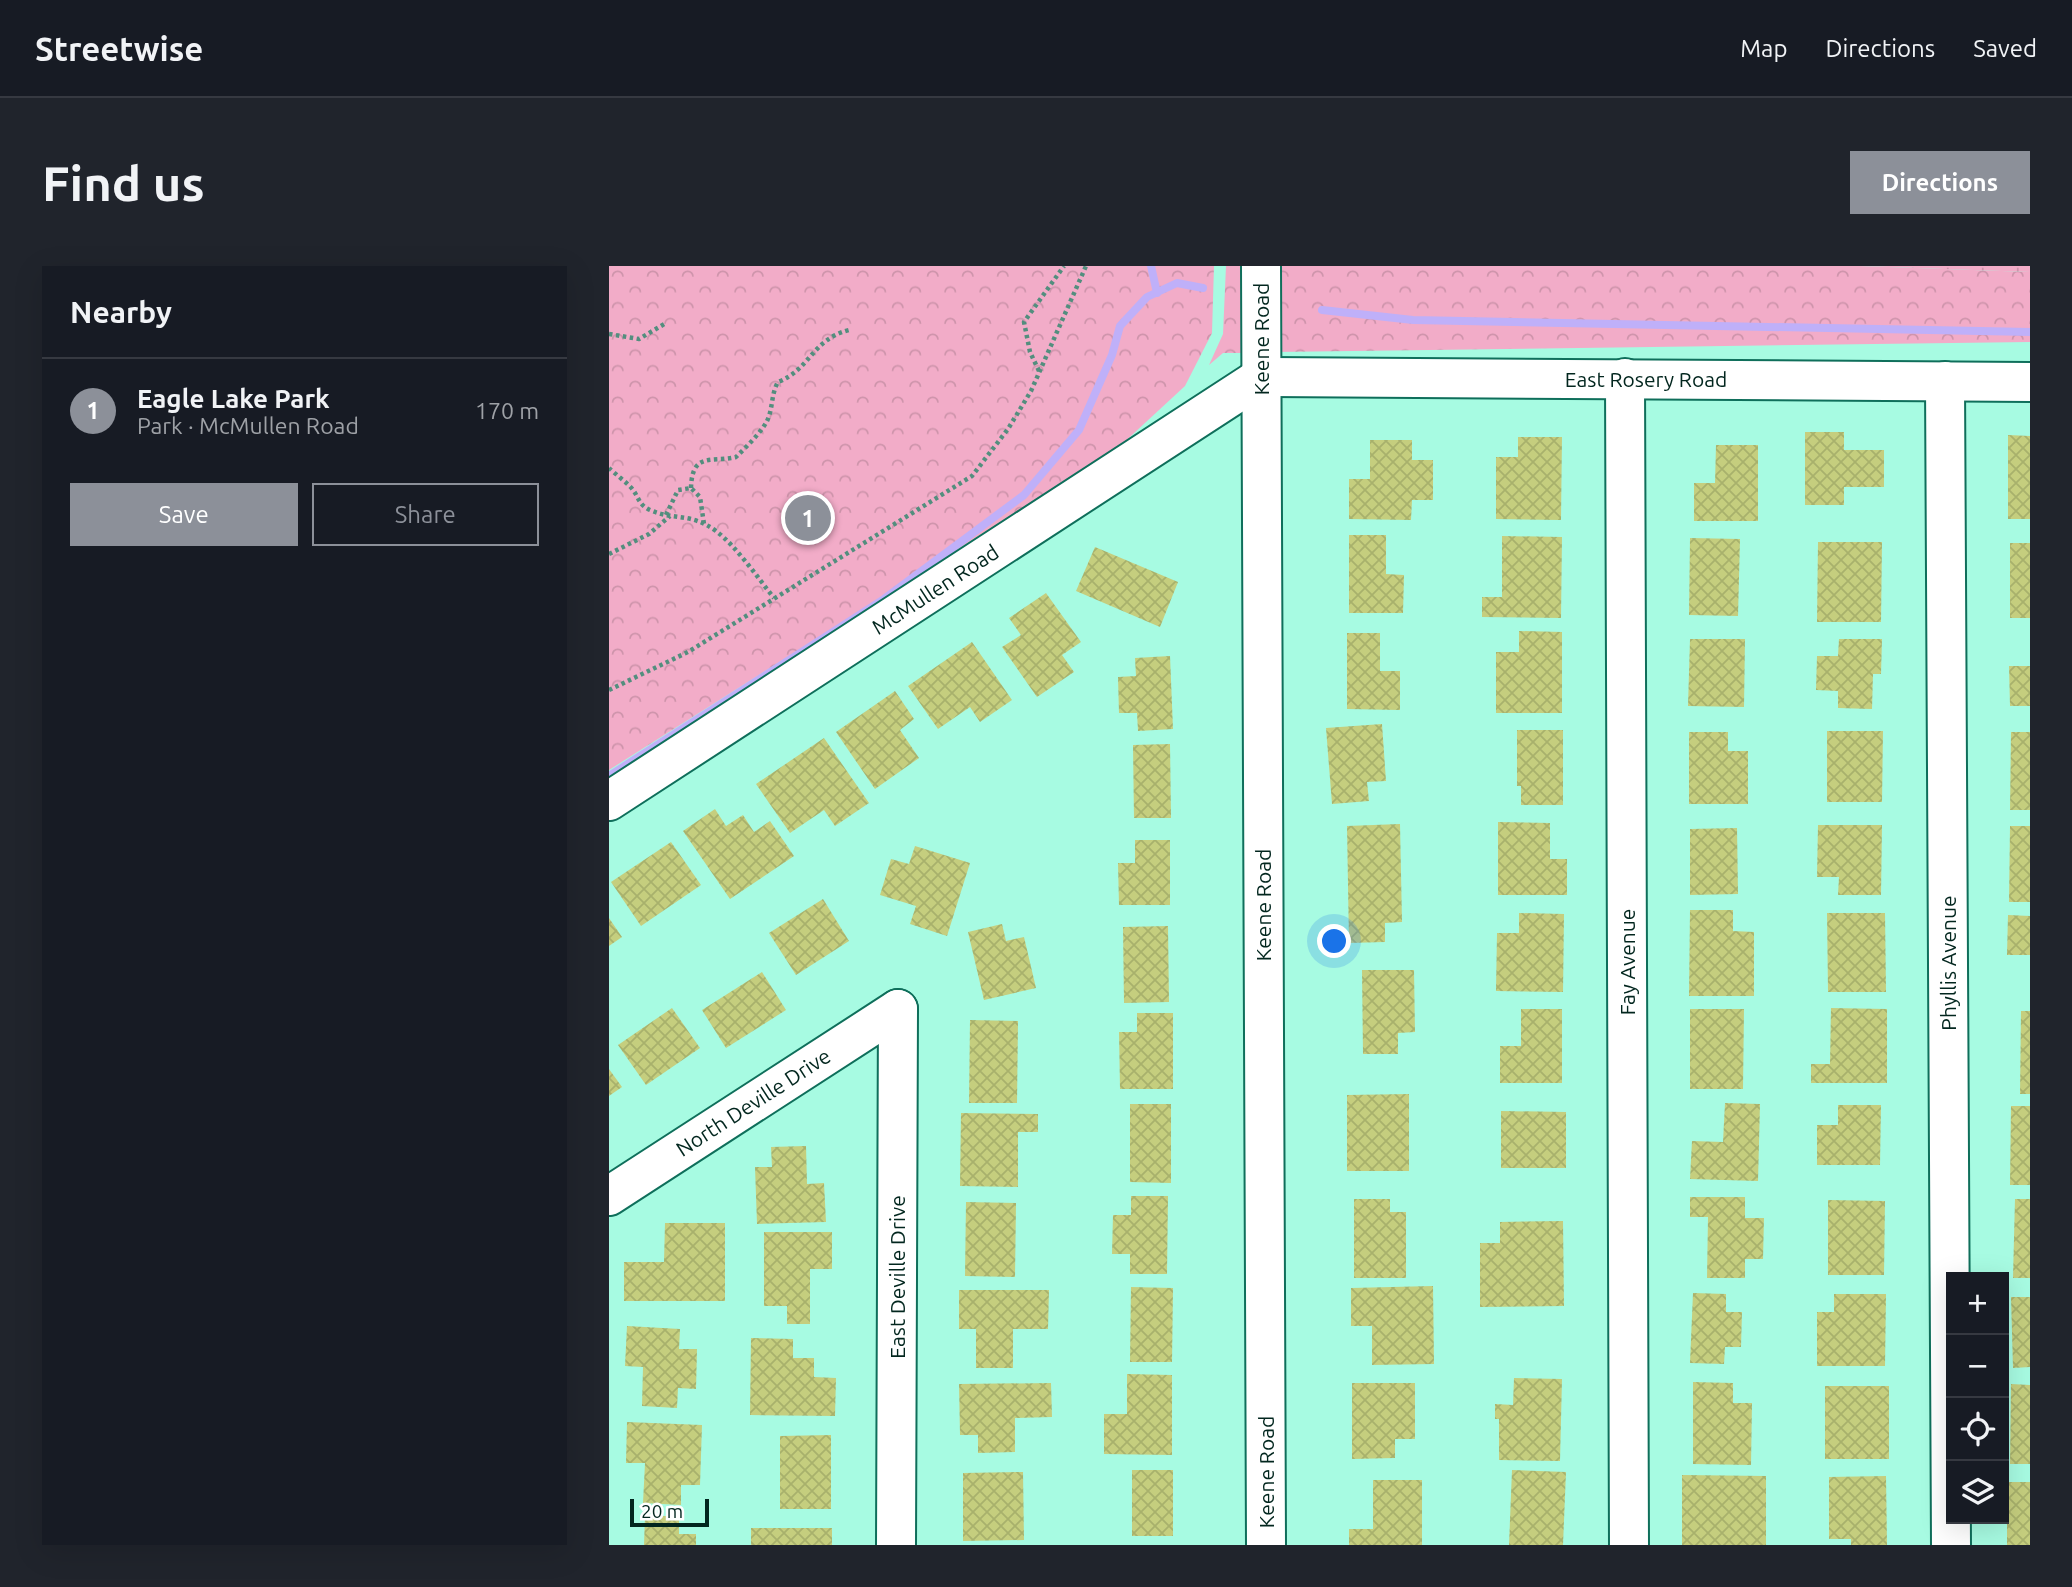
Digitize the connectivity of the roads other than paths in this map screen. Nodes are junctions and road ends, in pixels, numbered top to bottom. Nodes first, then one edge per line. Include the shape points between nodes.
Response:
1 (1261, 266) edge
2 (1261, 377) junction
3 (1625, 378) junction
4 (1945, 381) junction
5 (2030, 382) edge
6 (609, 801) edge
7 (898, 1009) joint
8 (609, 1196) edge
9 (896, 1545) edge
10 (1266, 1545) edge
11 (1629, 1545) edge
12 (1951, 1545) edge

1 - 2 street, Keene Road
2 - 3 street, East Rosery Road
2 - 6 street, McMullen Road
2 - 10 street, Keene Road
3 - 4 street, East Rosery Road
3 - 11 street, Fay Avenue
4 - 5 street, East Rosery Road
4 - 12 street, Phyllis Avenue
7 - 8 street, North Deville Drive
7 - 9 street, East Deville Drive

